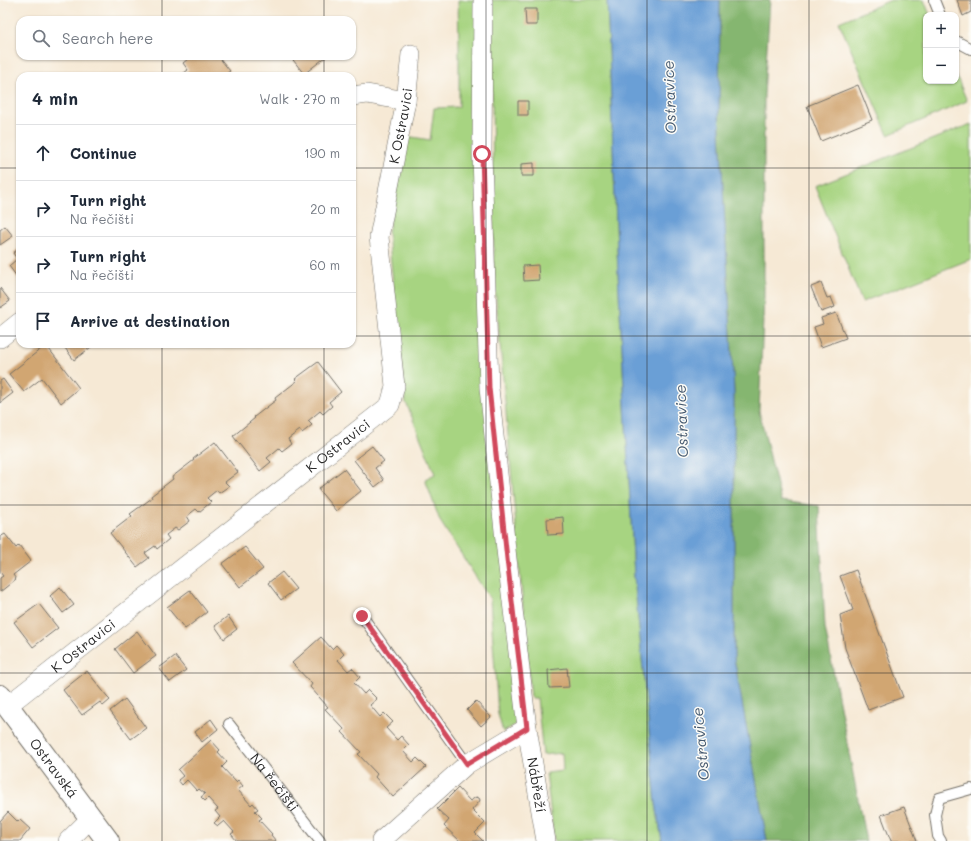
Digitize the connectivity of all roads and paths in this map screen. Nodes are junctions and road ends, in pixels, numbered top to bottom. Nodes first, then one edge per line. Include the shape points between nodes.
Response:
1 (483, 0) edge
2 (934, 0) edge
3 (939, 12) edge
4 (959, 43) edge
5 (971, 49) edge
6 (411, 54) dead end
7 (356, 95) edge
8 (406, 101) junction
9 (16, 325) edge
10 (0, 338) edge
11 (362, 616) dead end
12 (4, 701) edge
13 (229, 724) dead end
14 (527, 728) junction
15 (467, 764) junction
16 (971, 790) edge
17 (91, 818) junction
18 (68, 841) edge
19 (108, 841) edge
20 (320, 841) edge
21 (380, 841) edge
22 (546, 841) edge
23 (941, 841) edge

1 - 14 street, Nábřeží via 482,154 489,388
2 - 3 lane
4 - 5 lane
6 - 8 street, K Ostravici
7 - 8 street via 367,94
8 - 12 street, K Ostravici via 380,237 395,386 390,405
9 - 10 street
11 - 15 lane
12 - 17 street, Ostravská
13 - 20 lane, Na řečišti
14 - 15 street
14 - 22 street, Nábřeží
15 - 21 street
16 - 23 lane via 939,798 935,815
17 - 18 street
17 - 19 street, Ostravská

